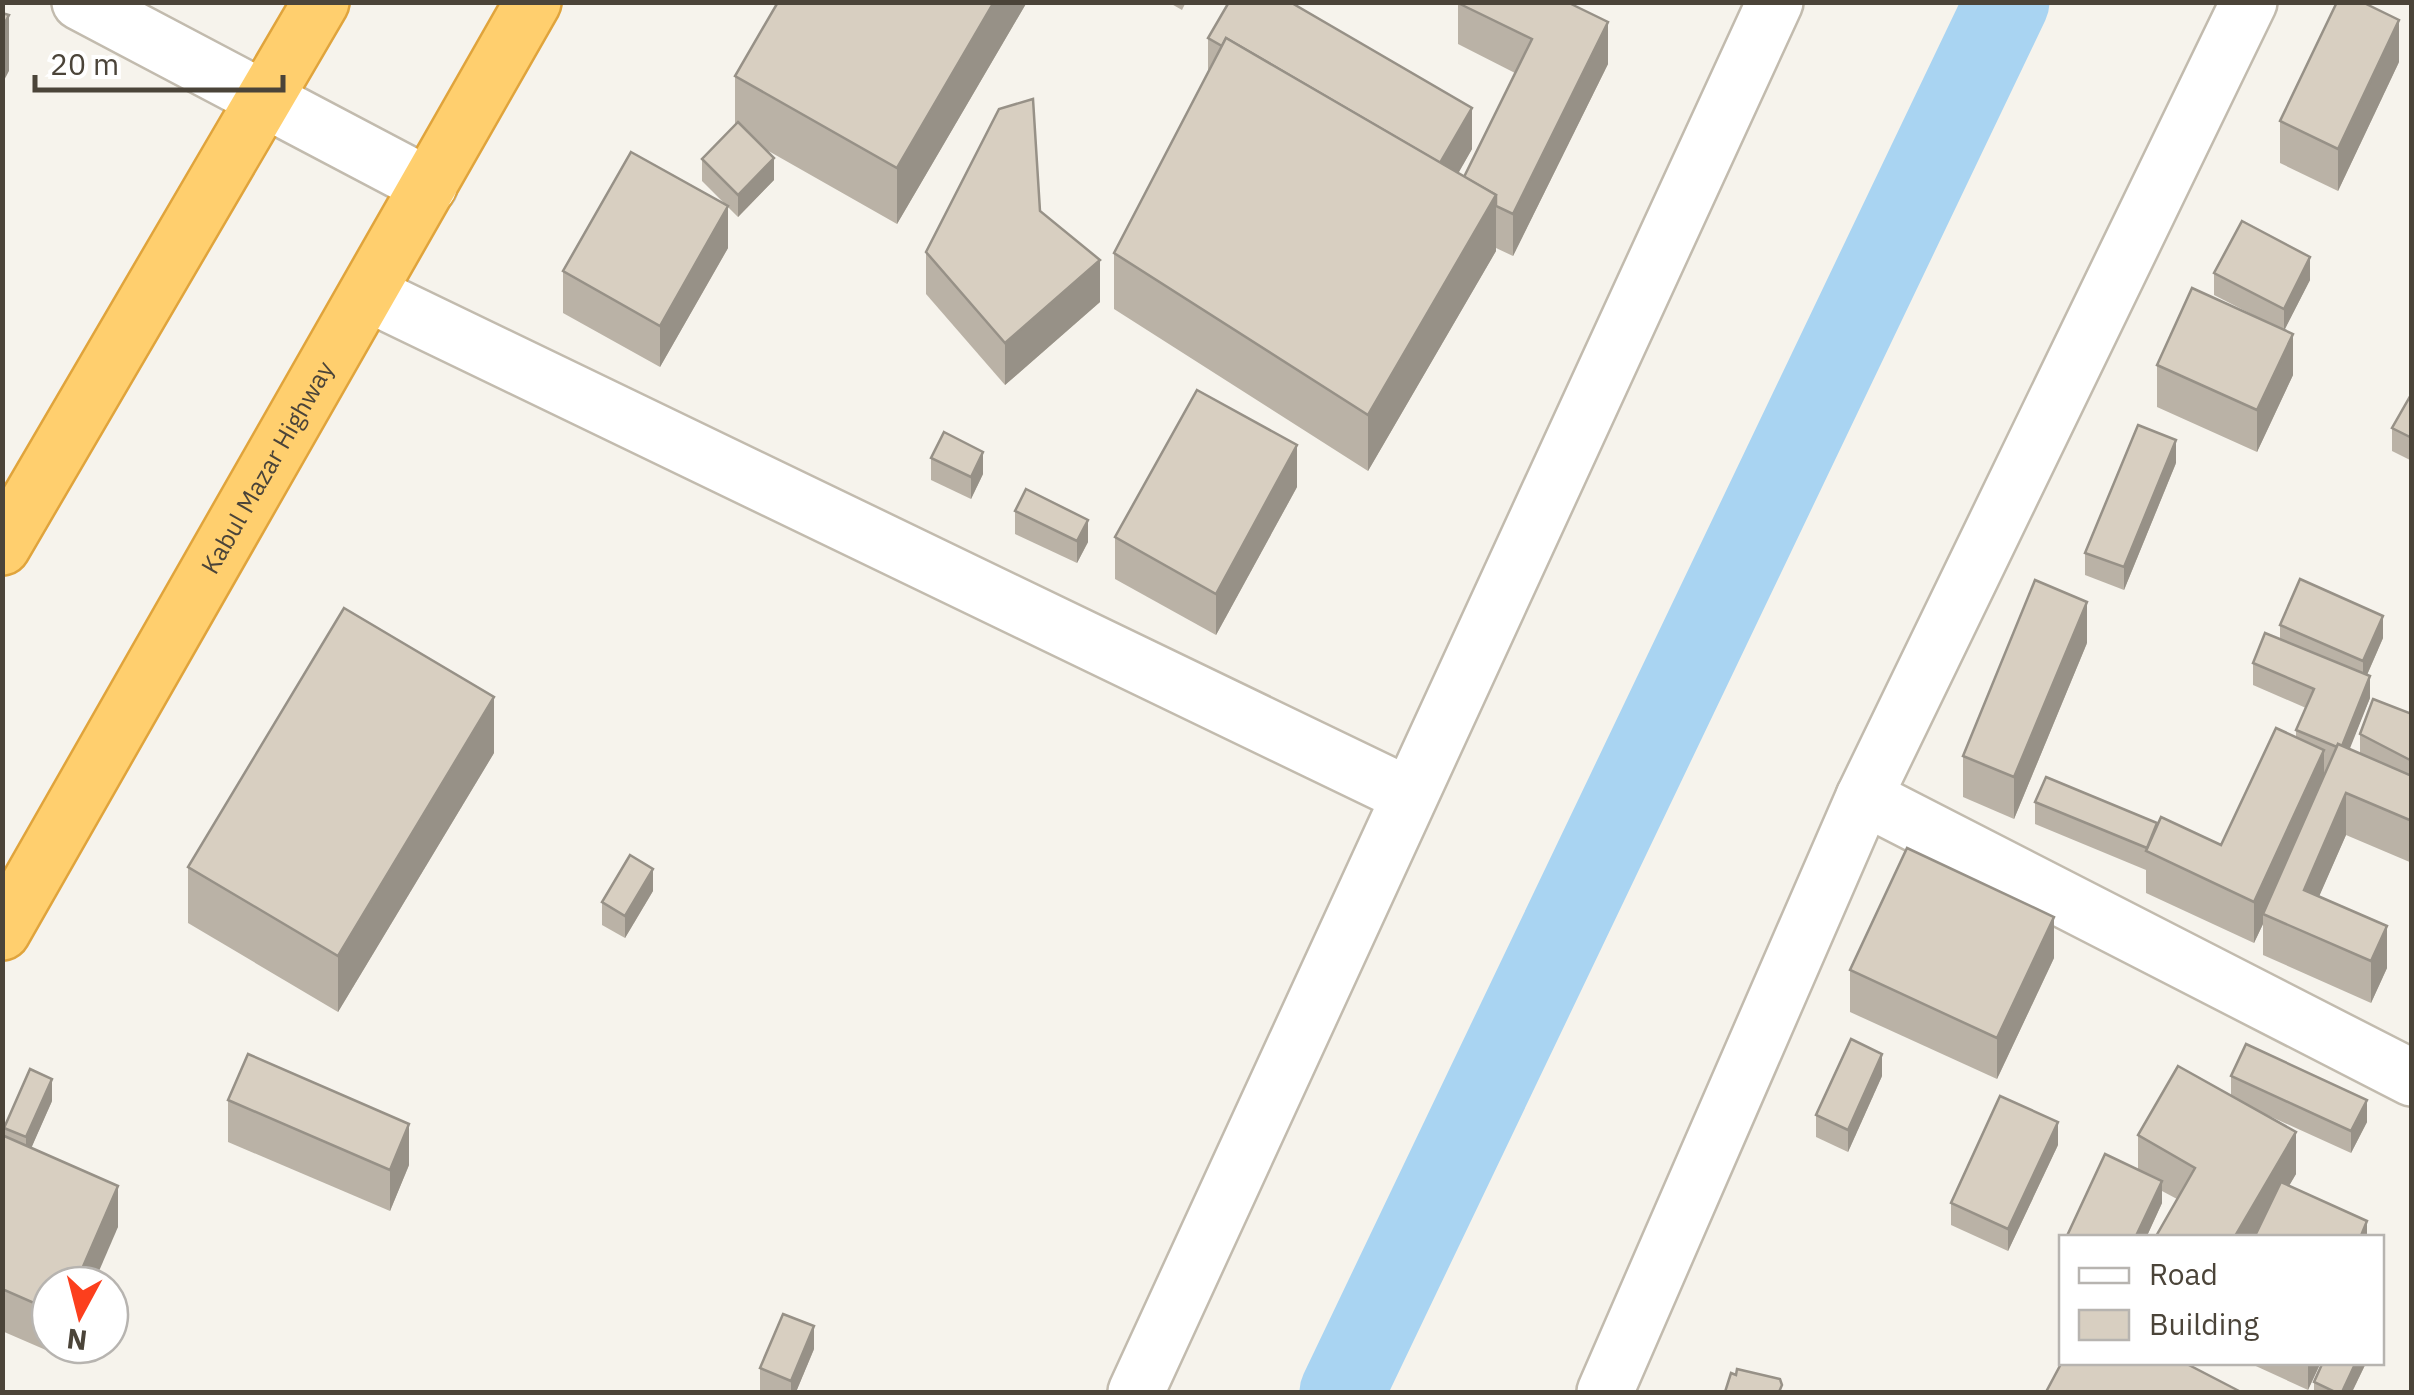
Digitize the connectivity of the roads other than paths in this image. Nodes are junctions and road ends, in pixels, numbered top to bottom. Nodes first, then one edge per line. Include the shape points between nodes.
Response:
1 (80, 2) edge
2 (320, 2) edge
3 (533, 2) edge
4 (1775, 2) edge
5 (2249, 2) edge
6 (267, 98) junction
7 (430, 186) junction
8 (368, 294) junction
9 (2, 547) edge
10 (1408, 795) junction
11 (1864, 798) junction
12 (2, 932) edge
13 (2412, 1078) edge
14 (1136, 1392) edge
15 (1605, 1392) edge

1 - 6 street
2 - 6 highway
3 - 7 highway, Kabul Mazar Highway
4 - 10 street
5 - 11 street
6 - 7 street
6 - 9 highway
7 - 8 highway, Kabul Mazar Highway
8 - 10 street
8 - 12 highway, Kabul Mazar Highway
10 - 14 street
11 - 13 street
11 - 15 street

